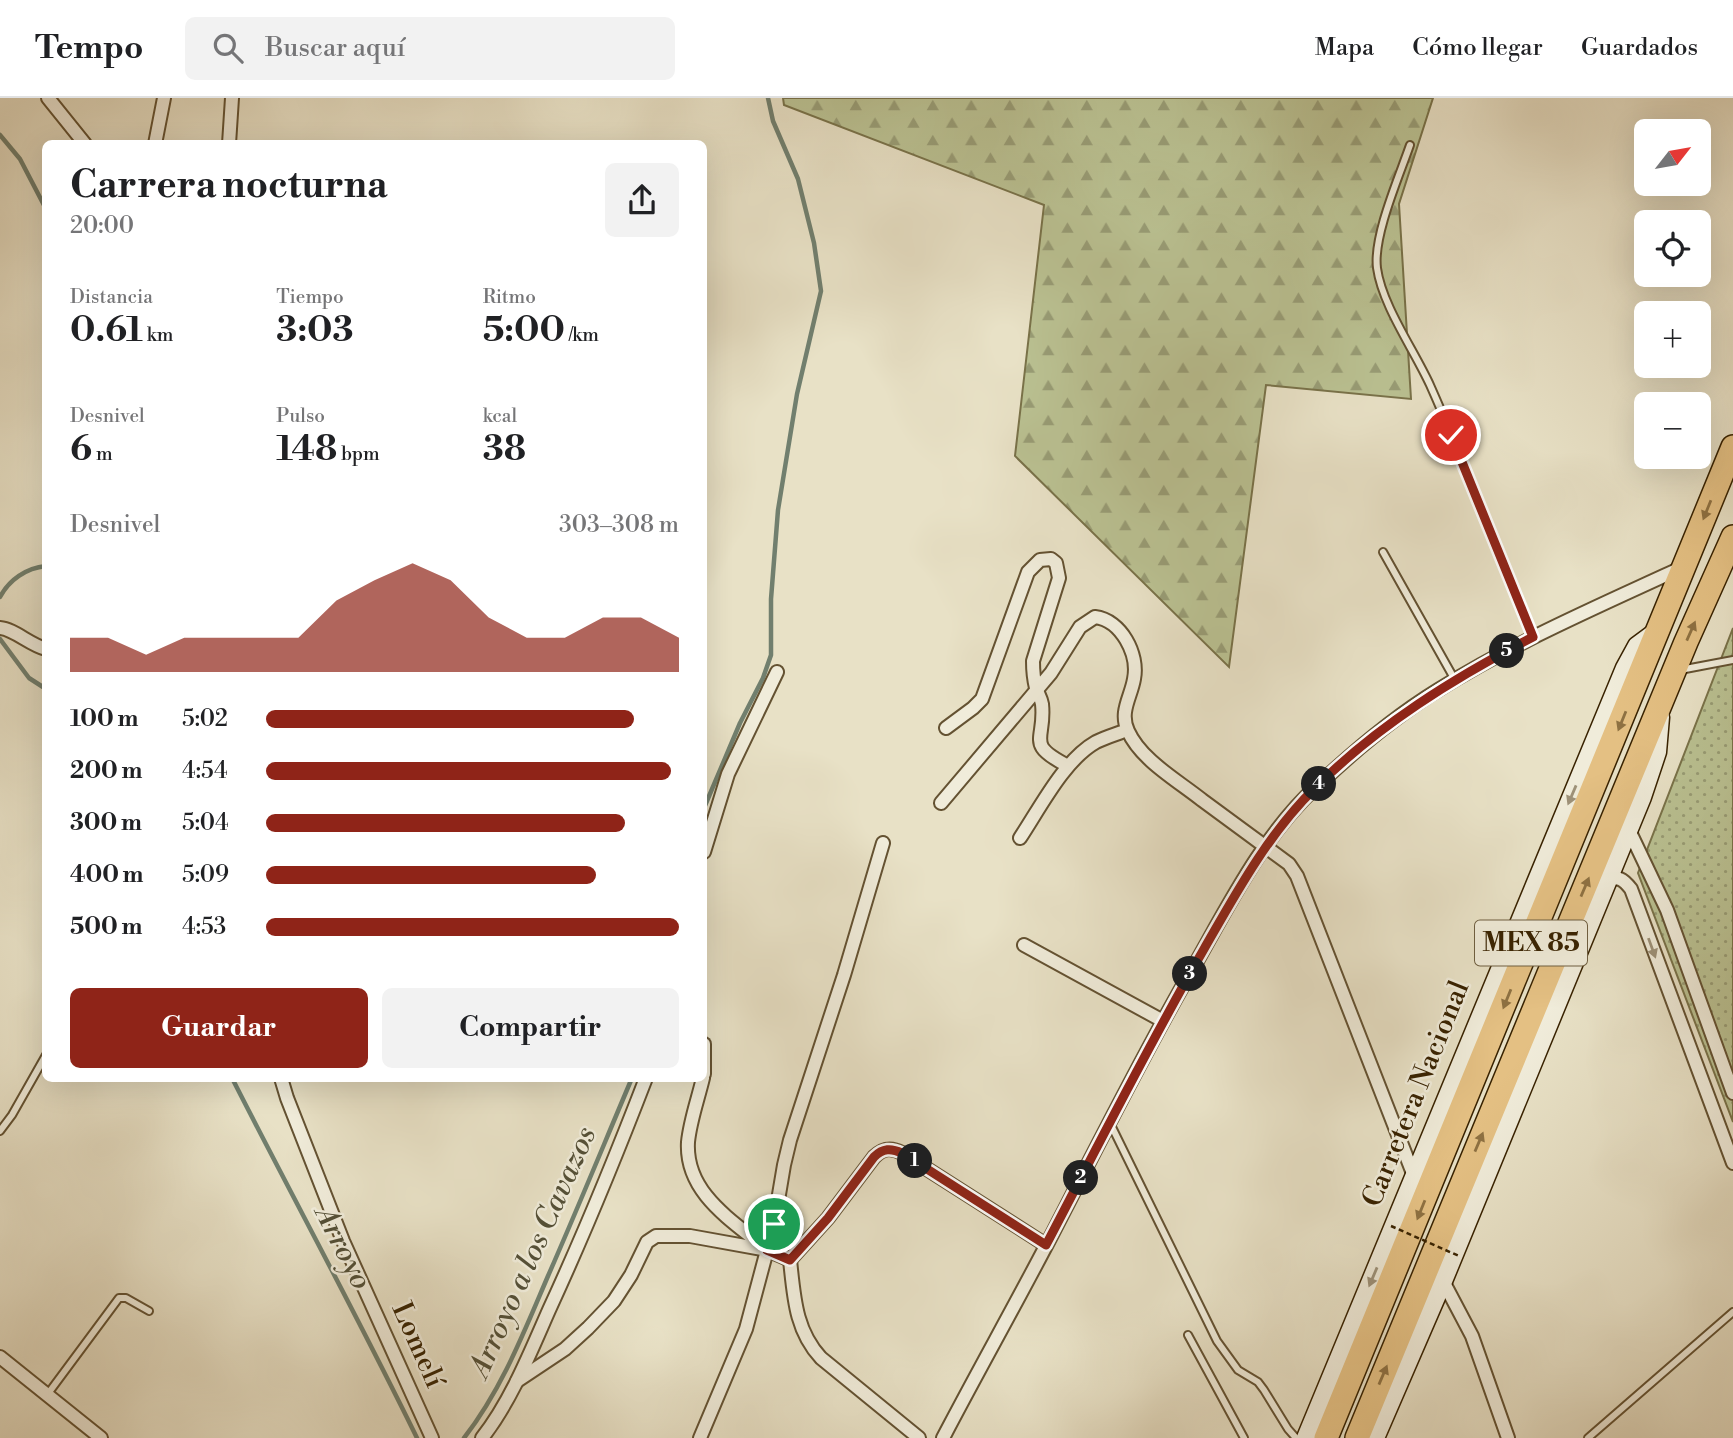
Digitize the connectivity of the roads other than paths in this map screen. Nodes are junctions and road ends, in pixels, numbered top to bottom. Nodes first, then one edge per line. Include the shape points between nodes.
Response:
1 (48, 98) edge
2 (164, 98) edge
3 (232, 98) edge
4 (82, 140) edge
5 (156, 140) edge
6 (229, 140) edge
7 (1410, 145) dead end
8 (1733, 447) edge
9 (1733, 538) edge
10 (1383, 552) dead end
11 (1685, 566) junction
12 (1, 628) edge
13 (1660, 629) junction
14 (1533, 637) junction
15 (42, 648) edge
16 (1733, 660) edge
17 (1674, 671) junction
18 (777, 672) dead end
19 (1455, 680) junction
20 (1036, 689) junction
21 (1661, 705) junction
22 (946, 728) dead end
23 (1127, 730) junction
24 (1068, 765) junction
25 (941, 803) dead end
26 (1628, 828) junction
27 (1020, 838) dead end
28 (707, 842) edge
29 (883, 843) dead end
30 (1265, 847) junction
31 (1606, 880) junction
32 (1024, 945) dead end
33 (1163, 1021) junction
34 (42, 1062) edge
35 (282, 1082) edge
36 (644, 1082) edge
37 (702, 1082) edge
38 (1733, 1093) edge
39 (1110, 1122) junction
40 (0, 1131) edge
41 (1733, 1163) edge
42 (1414, 1176) junction
43 (1046, 1245) junction
44 (767, 1250) junction
45 (790, 1260) junction
46 (1443, 1280) junction
47 (149, 1311) dead end
48 (1733, 1312) edge
49 (1188, 1335) dead end
50 (0, 1357) edge
51 (515, 1382) junction
52 (47, 1395) junction
53 (101, 1438) edge
54 (432, 1438) edge
55 (482, 1438) edge
56 (700, 1438) edge
57 (919, 1438) edge
58 (943, 1438) edge
59 (1244, 1438) edge
60 (1296, 1438) edge
61 (1306, 1438) edge
62 (1326, 1438) edge
63 (1357, 1438) edge
64 (1375, 1438) edge
65 (1508, 1438) edge
66 (1588, 1438) edge

1 - 4 street
2 - 5 street
3 - 6 street
7 - 14 lane via 1379,237 1379,279 1428,381
8 -> 11 highway, Carretera Nacional / MEX 85
17 -> 9 highway, MEX 85
10 - 19 lane
11 - 13 highway, Carretera Nacional / MEX 85
11 - 14 street
12 - 15 street
13 -> 42 main road, Carretera Nacional / MEX 85 via 1637,646 1625,668
13 -> 62 highway, Carretera Nacional / MEX 85
14 - 19 street
16 - 17 lane
17 - 21 highway, MEX 85
18 - 28 street via 728,774
19 - 30 street via 1352,754 1314,788
20 - 22 street via 1033,661 1059,578 1056,563 1046,558 1028,572 982,699
20 - 23 street via 1080,627 1095,617 1102,618 1124,635 1135,666 1124,719
20 - 24 street via 1042,700 1042,747
20 - 25 street
21 - 26 main road, MEX 85 via 1654,761
63 -> 21 highway, MEX 85
23 - 24 street via 1096,742
23 - 30 street via 1157,765
24 - 27 street
26 - 31 main road, MEX 85
26 - 38 street via 1667,910
29 - 44 street via 790,1140
30 - 33 street
30 - 42 street via 1289,864 1297,876
31 -> 41 street via 1624,880 1631,889
31 - 46 main road, MEX 85
32 - 33 street
33 - 39 street
34 - 40 lane
35 - 54 street, Lomelí via 343,1241
36 - 51 street via 589,1223
37 - 44 street via 688,1140 692,1173 712,1205
39 - 43 street
39 - 60 lane via 1217,1341 1238,1370 1258,1382
42 -> 61 main road, Carretera Nacional / MEX 85
43 - 45 street via 890,1149 878,1152
43 - 58 street
44 - 45 street
44 - 51 street via 690,1236 656,1236 647,1242 614,1301 588,1328
44 - 56 street via 746,1329
45 - 57 street via 796,1311 812,1348
46 - 64 main road, MEX 85
46 - 65 street via 1472,1336
47 - 52 lane via 119,1298
48 - 66 lane
49 - 59 lane
50 - 52 street
51 - 55 street
52 - 53 street

